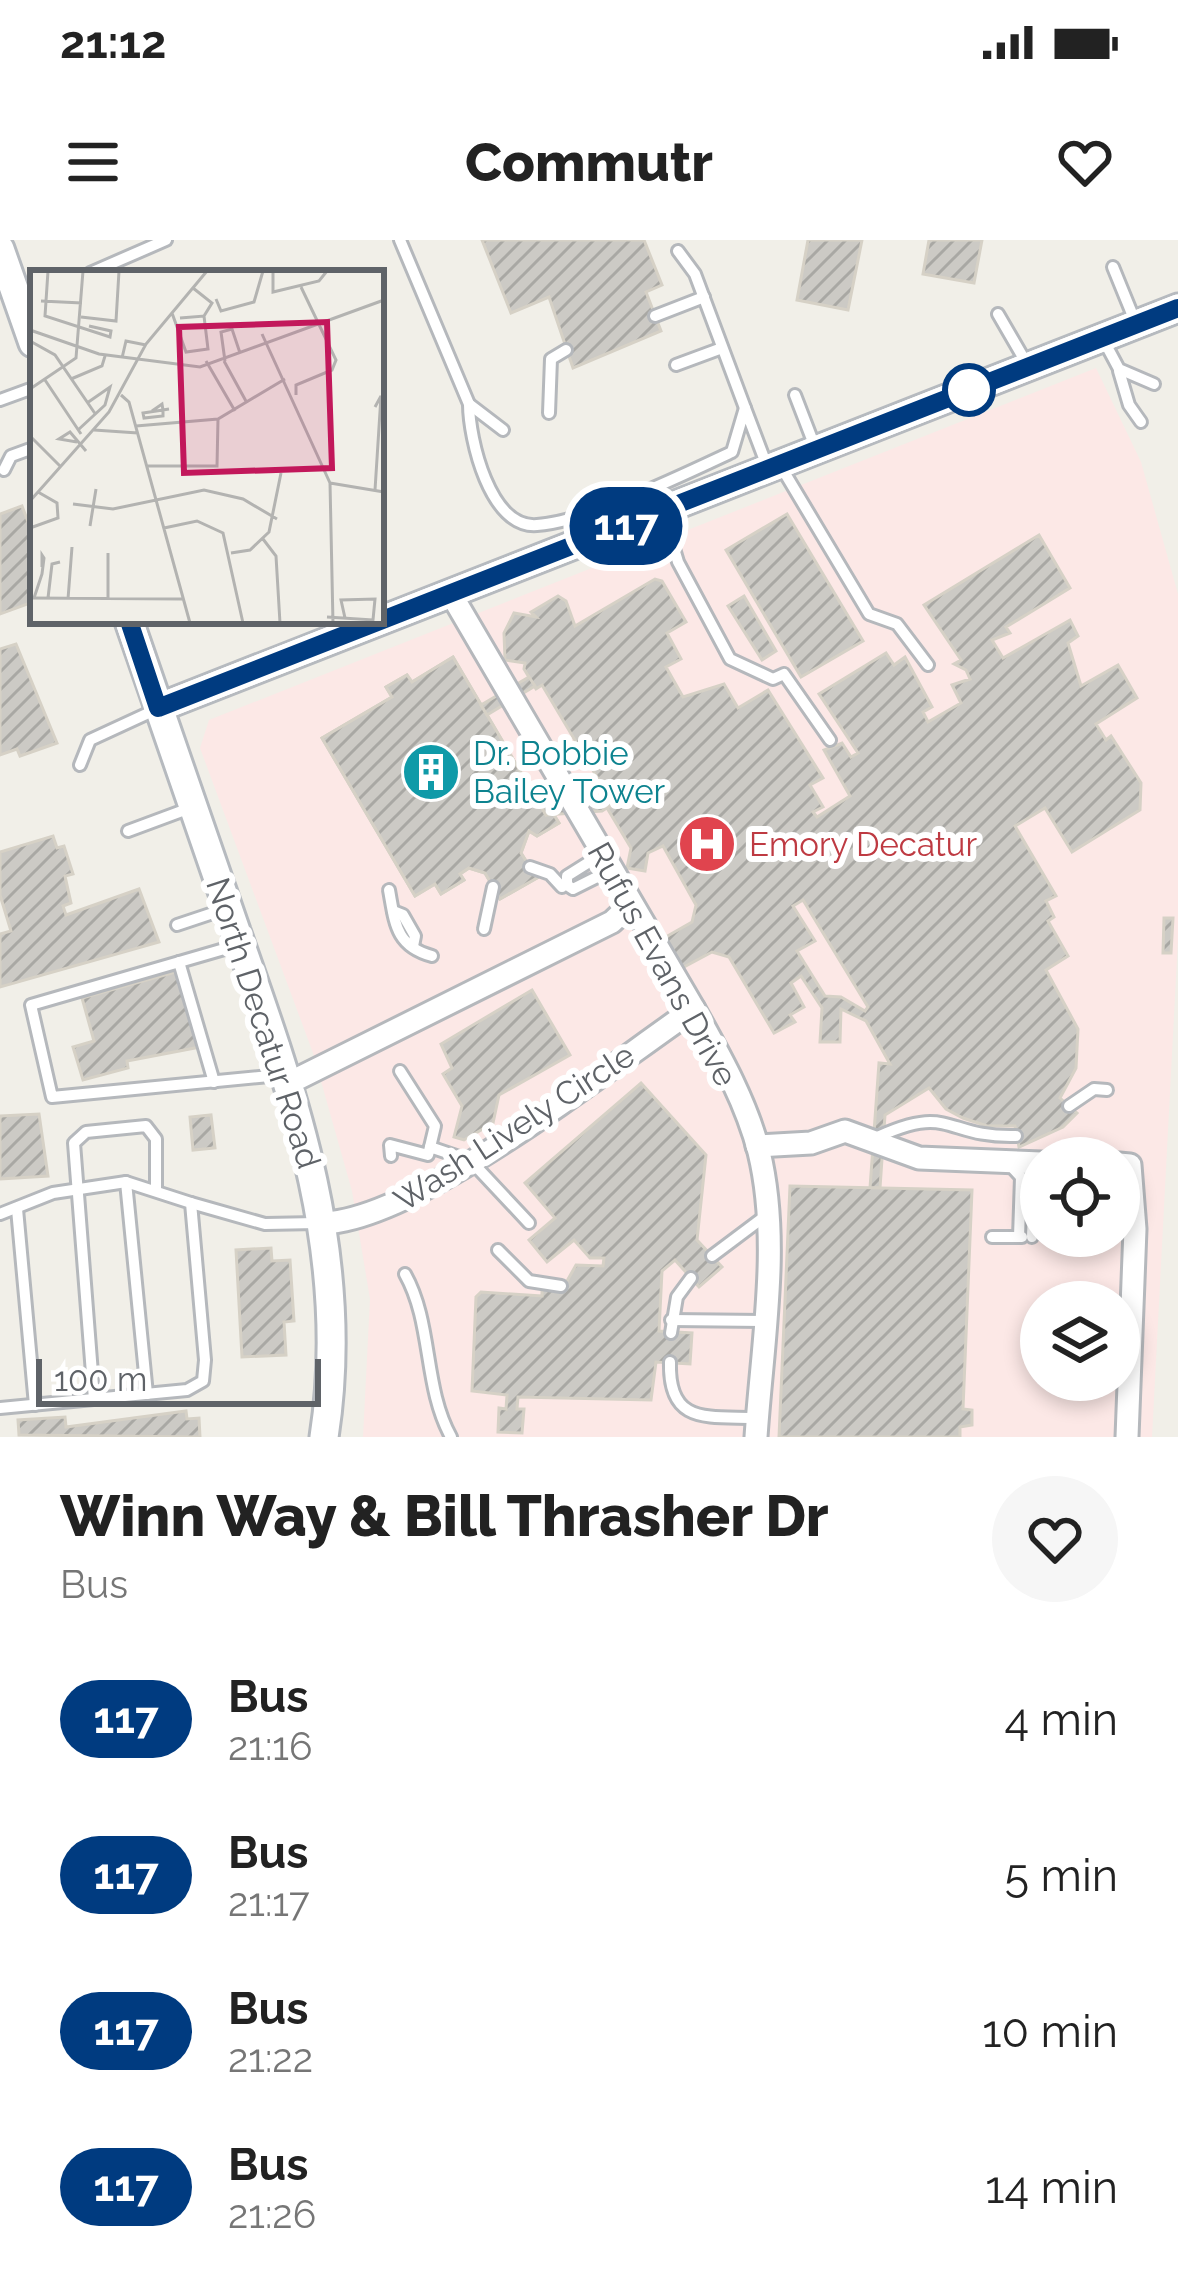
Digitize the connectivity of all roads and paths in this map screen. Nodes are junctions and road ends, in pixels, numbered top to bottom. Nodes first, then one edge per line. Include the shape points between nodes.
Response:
1 (166, 240) edge
2 (400, 240) edge
3 (0, 249) edge
4 (678, 251) dead end
5 (1113, 267) dead end
6 (97, 270) edge
7 (704, 297) junction
8 (17, 305) edge
9 (1178, 308) edge
10 (998, 314) dead end
11 (655, 316) dead end
12 (1136, 324) junction
13 (30, 336) edge
14 (1102, 338) junction
15 (722, 348) junction
16 (566, 350) dead end
17 (676, 365) dead end
18 (1028, 367) junction
19 (1119, 369) junction
20 (1154, 384) dead end
21 (30, 389) edge
22 (795, 394) dead end
23 (0, 400) edge
24 (469, 404) junction
25 (745, 408) junction
26 (549, 412) dead end
27 (1141, 422) dead end
28 (503, 430) dead end
29 (0, 448) edge
30 (30, 449) edge
31 (817, 451) junction
32 (11, 456) junction
33 (774, 468) junction
34 (4, 470) dead end
35 (663, 511) junction
36 (451, 594) junction
37 (384, 620) edge
38 (130, 624) edge
39 (374, 624) edge
40 (928, 665) dead end
41 (158, 708) junction
42 (830, 740) dead end
43 (80, 765) dead end
44 (193, 807) junction
45 (128, 831) dead end
46 (530, 867) dead end
47 (493, 887) dead end
48 (562, 887) dead end
49 (389, 890) dead end
50 (632, 904) junction
51 (228, 908) junction
52 (177, 925) dead end
53 (484, 929) dead end
54 (241, 944) junction
55 (432, 956) dead end
56 (179, 962) junction
57 (694, 1009) junction
58 (400, 1071) dead end
59 (288, 1079) junction
60 (214, 1082) junction
61 (1107, 1090) dead end
62 (1069, 1106) dead end
63 (1016, 1136) dead end
64 (866, 1142) junction
65 (758, 1146) junction
66 (430, 1147) junction
67 (390, 1150) dead end
68 (471, 1161) junction
69 (1001, 1161) junction
70 (1020, 1162) edge
71 (1020, 1176) edge
72 (126, 1182) junction
73 (156, 1188) junction
74 (73, 1190) junction
75 (191, 1203) junction
76 (17, 1209) junction
77 (0, 1214) edge
78 (768, 1214) junction
79 (325, 1223) junction
80 (529, 1223) dead end
81 (992, 1237) dead end
82 (1020, 1237) edge
83 (498, 1250) dead end
84 (712, 1256) dead end
85 (1134, 1257) edge
86 (404, 1274) dead end
87 (691, 1278) dead end
88 (561, 1286) dead end
89 (763, 1321) junction
90 (670, 1362) dead end
91 (147, 1394) junction
92 (94, 1399) junction
93 (35, 1405) junction
94 (0, 1408) edge
95 (756, 1428) edge
96 (324, 1437) edge
97 (451, 1437) edge
98 (1127, 1437) edge

1 - 6 lane
2 - 24 lane
3 - 8 street
4 - 7 lane
5 - 12 lane
7 - 11 lane
7 - 15 lane
8 - 13 street
9 - 12 street
10 - 18 lane
12 - 14 street
14 - 18 street
14 - 19 lane
15 - 17 lane
15 - 25 lane
16 - 26 lane via 551,359
18 - 31 street
19 - 20 lane
19 - 27 lane
21 - 23 lane
22 - 31 lane
24 - 25 lane via 493,491 520,523 536,526 731,452
24 - 28 lane
25 - 33 lane
29 - 32 lane
30 - 32 lane
31 - 33 street
32 - 34 lane
33 - 35 street
33 - 40 lane via 869,614 897,624
35 - 36 street
35 - 42 lane via 678,562 730,659 773,679 784,674
36 - 37 street
36 - 50 street, Rufus Evans Drive
38 - 41 street, North Decatur Road
39 - 41 street
41 - 43 lane via 90,740
41 - 44 street, North Decatur Road
44 - 45 lane
44 - 51 street, North Decatur Road
46 - 48 lane
47 - 53 lane
49 - 55 lane via 391,921 403,942
50 - 57 street, Rufus Evans Drive
50 - 59 street via 612,922
51 - 52 lane
51 - 54 street, North Decatur Road
54 - 56 lane
54 - 59 street, North Decatur Road
56 - 60 lane
56 - 60 lane via 31,1005 52,1097
57 - 65 street, Rufus Evans Drive
57 - 68 street, Wash Lively Circle
58 - 66 lane via 435,1126
59 - 60 lane
59 - 79 street, North Decatur Road
61 - 62 lane
63 - 64 lane via 923,1118
64 - 65 street via 845,1131 811,1143
64 - 69 street via 919,1158
65 - 78 street, Rufus Evans Drive
66 - 67 lane via 428,1155
66 - 68 lane
68 - 79 street, Wash Lively Circle via 385,1210
68 - 80 lane
69 - 70 street
69 - 71 lane
72 - 73 lane
72 - 74 lane
72 - 91 lane
73 - 74 lane via 156,1138 146,1126 86,1132 74,1143
73 - 75 lane
74 - 76 lane
74 - 92 lane
75 - 79 lane via 265,1224
75 - 91 lane via 203,1381
76 - 77 lane
76 - 93 lane
78 - 84 lane
78 - 89 street, Rufus Evans Drive
79 - 96 street, North Decatur Road via 333,1300
81 - 82 lane
83 - 88 lane via 529,1281
85 - 98 street
86 - 97 lane via 422,1304 436,1398
87 - 89 lane via 671,1326
89 - 95 street, Rufus Evans Drive
90 - 95 lane via 672,1394 682,1408
91 - 92 lane
92 - 93 lane
93 - 94 lane

